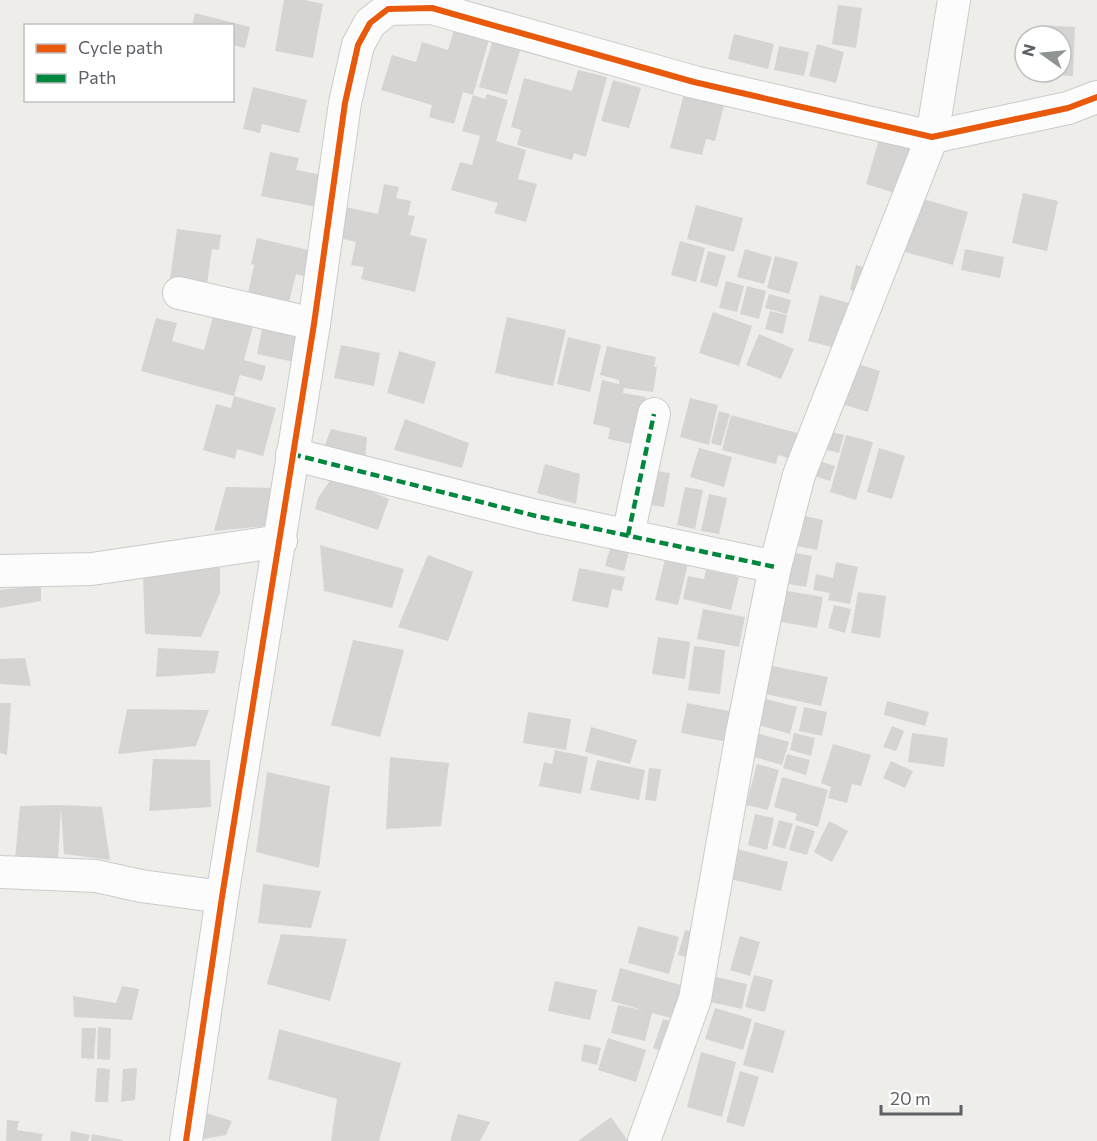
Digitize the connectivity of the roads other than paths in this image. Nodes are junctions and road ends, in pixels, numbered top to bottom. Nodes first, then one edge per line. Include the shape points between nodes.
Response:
1 (954, 0) edge
2 (1097, 97) edge
3 (932, 136) junction
4 (179, 293) dead end
5 (314, 324) junction
6 (654, 414) dead end
7 (292, 454) junction
8 (628, 535) junction
9 (280, 541) junction
10 (775, 567) junction
11 (0, 571) edge
12 (0, 872) edge
13 (222, 897) junction
14 (186, 1141) edge
15 (644, 1141) edge

1 - 3 street
2 - 3 street via 1068,108
3 - 5 street via 694,82 432,8 388,9 370,24 358,45 345,103
3 - 10 street via 799,475
4 - 5 street
5 - 7 street
6 - 8 street
7 - 8 street via 536,516
7 - 9 street
8 - 10 street
9 - 11 street via 92,569
9 - 13 street
10 - 15 street via 695,999
12 - 13 street via 96,876
13 - 14 street

